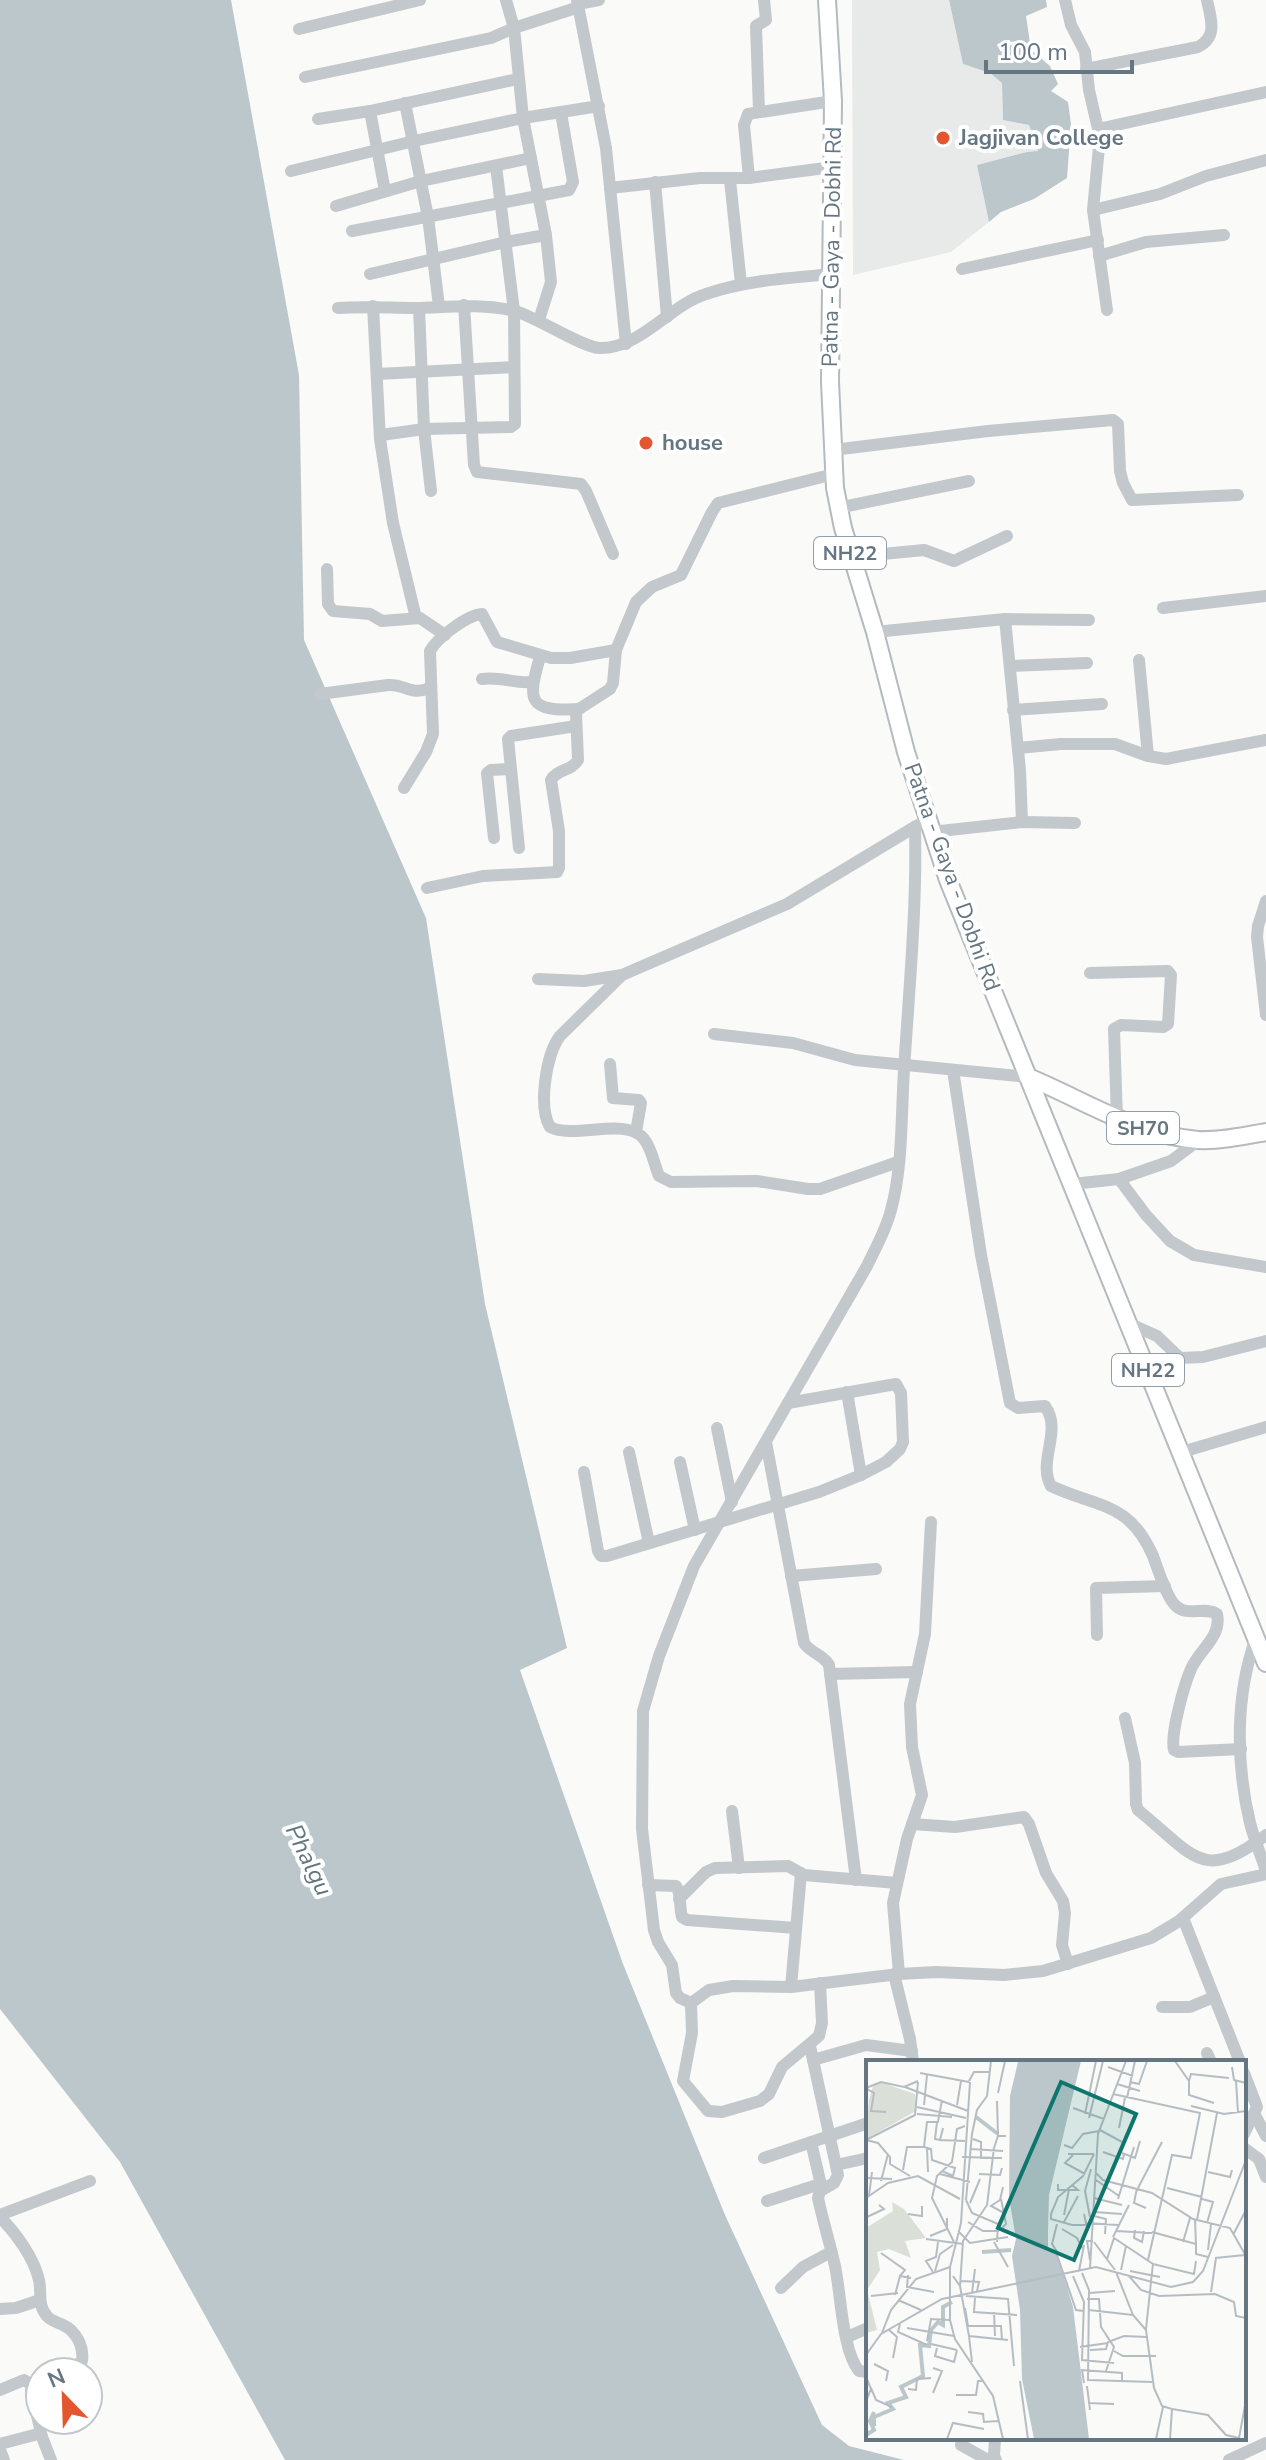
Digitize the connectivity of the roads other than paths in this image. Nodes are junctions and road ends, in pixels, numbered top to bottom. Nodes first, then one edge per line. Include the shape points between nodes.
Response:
1 (420, 0) edge
2 (506, 0) edge
3 (599, 0) edge
4 (764, 0) edge
5 (827, 0) edge
6 (1065, 0) edge
7 (1207, 0) edge
8 (578, 4) edge
9 (514, 28) junction
10 (299, 29) dead end
11 (1086, 69) junction
12 (305, 77) dead end
13 (518, 79) junction
14 (1266, 92) edge
15 (833, 101) junction
16 (405, 103) junction
17 (599, 106) junction
18 (370, 111) junction
19 (759, 111) junction
20 (561, 113) junction
21 (523, 118) junction
22 (318, 119) dead end
23 (1098, 129) junction
24 (414, 141) junction
25 (377, 150) junction
26 (531, 158) junction
27 (1266, 160) edge
28 (496, 166) junction
29 (833, 167) junction
30 (291, 171) dead end
31 (749, 178) junction
32 (730, 180) junction
33 (421, 181) junction
34 (655, 182) junction
35 (610, 188) junction
36 (385, 191) junction
37 (538, 195) junction
38 (500, 202) junction
39 (336, 206) dead end
40 (1093, 210) junction
41 (428, 217) junction
42 (352, 231) dead end
43 (546, 235) junction
44 (1224, 235) dead end
45 (1098, 240) junction
46 (506, 242) junction
47 (1099, 256) junction
48 (434, 259) junction
49 (962, 269) dead end
50 (370, 274) dead end
51 (833, 274) junction
52 (741, 284) junction
53 (464, 305) junction
54 (373, 306) junction
55 (439, 306) junction
56 (338, 308) dead end
57 (419, 308) junction
58 (1107, 310) dead end
59 (514, 311) junction
60 (667, 317) junction
61 (539, 320) junction
62 (626, 344) junction
63 (513, 367) junction
64 (468, 369) junction
65 (421, 372) junction
66 (377, 374) junction
67 (472, 428) junction
68 (424, 429) junction
69 (381, 435) junction
70 (833, 450) junction
71 (834, 474) junction
72 (969, 481) dead end
73 (431, 491) dead end
74 (1238, 495) dead end
75 (838, 508) junction
76 (1007, 536) dead end
77 (613, 554) dead end
78 (852, 557) junction
79 (327, 569) dead end
80 (1266, 596) edge
81 (1163, 608) dead end
82 (416, 618) junction
83 (1005, 619) junction
84 (1089, 620) dead end
85 (875, 632) junction
86 (445, 635) junction
87 (616, 650) junction
88 (540, 657) junction
89 (1139, 660) dead end
90 (1087, 663) dead end
91 (1010, 666) junction
92 (482, 679) dead end
93 (532, 682) junction
94 (430, 688) junction
95 (320, 694) dead end
96 (1102, 704) dead end
97 (579, 709) junction
98 (1013, 710) junction
99 (576, 726) junction
100 (1266, 740) edge
101 (1018, 748) junction
102 (1148, 756) junction
103 (510, 769) junction
104 (404, 788) dead end
105 (1022, 822) junction
106 (1075, 823) dead end
107 (924, 825) junction
108 (494, 838) dead end
109 (519, 848) dead end
110 (427, 888) dead end
111 (1266, 901) edge
112 (1090, 973) dead end
113 (622, 975) junction
114 (538, 979) dead end
115 (1264, 983) edge
116 (1266, 1015) edge
117 (714, 1034) dead end
118 (610, 1064) dead end
119 (904, 1064) junction
120 (953, 1070) junction
121 (1028, 1077) junction
122 (1117, 1119) junction
123 (636, 1132) junction
124 (1266, 1132) edge
125 (1199, 1140) junction
126 (898, 1162) junction
127 (1119, 1179) junction
128 (1072, 1184) junction
129 (1266, 1267) edge
130 (1130, 1324) junction
131 (1266, 1341) edge
132 (847, 1392) junction
133 (788, 1403) junction
134 (1266, 1427) edge
135 (717, 1428) dead end
136 (766, 1442) junction
137 (629, 1452) dead end
138 (1182, 1452) junction
139 (680, 1462) dead end
140 (584, 1472) dead end
141 (861, 1475) junction
142 (732, 1502) junction
143 (778, 1504) junction
144 (931, 1522) dead end
145 (718, 1523) junction
146 (695, 1530) junction
147 (649, 1543) junction
148 (876, 1569) dead end
149 (791, 1576) junction
150 (1165, 1586) junction
151 (1097, 1635) dead end
152 (1260, 1642) edge
153 (1266, 1663) edge
154 (917, 1672) junction
155 (830, 1674) junction
156 (1125, 1718) dead end
157 (1241, 1749) junction
158 (732, 1811) dead end
159 (912, 1824) junction
160 (1261, 1838) edge
161 (739, 1868) junction
162 (1266, 1872) edge
163 (801, 1873) junction
164 (856, 1880) junction
165 (897, 1883) junction
166 (648, 1885) junction
167 (679, 1899) junction
168 (1183, 1918) junction
169 (796, 1928) junction
170 (1068, 1964) junction
171 (896, 1974) junction
172 (820, 1983) junction
173 (791, 1987) junction
174 (1214, 1997) junction
175 (691, 2003) junction
176 (1162, 2007) dead end
177 (810, 2046) junction
178 (913, 2056) edge
179 (813, 2060) junction
180 (1239, 2060) edge
181 (1246, 2078) edge
182 (1255, 2115) junction
183 (866, 2124) edge
184 (1246, 2131) edge
185 (829, 2136) junction
186 (1266, 2136) edge
187 (811, 2142) junction
188 (1246, 2149) edge
189 (764, 2158) dead end
190 (866, 2158) edge
191 (836, 2165) junction
192 (1266, 2177) edge
193 (90, 2181) dead end
194 (823, 2186) junction
195 (767, 2201) dead end
196 (0, 2216) edge
197 (831, 2252) junction
198 (781, 2288) dead end
199 (40, 2300) junction
200 (0, 2309) edge
201 (866, 2329) edge
202 (847, 2337) junction
203 (82, 2356) edge
204 (866, 2372) edge
205 (24, 2380) edge
206 (0, 2390) edge
207 (42, 2437) joint
208 (995, 2440) edge
209 (1266, 2443) edge
210 (961, 2445) dead end
211 (1, 2452) edge
212 (51, 2460) edge
213 (988, 2460) edge
214 (996, 2460) edge
215 (1229, 2460) edge

1 - 10 street
2 - 9 street
3 - 8 street
4 - 19 street via 766,20 756,26
5 - 15 main road, Patna - Gaya - Dobhi Rd / NH22
6 - 11 street via 1084,47
7 - 11 street via 1211,34 1198,47
8 - 9 street
8 - 17 street
9 - 12 street via 491,38
9 - 13 street
11 - 23 street
13 - 16 street
13 - 21 street
14 - 23 street
15 - 19 street
15 - 29 main road, Patna - Gaya - Dobhi Rd / NH22
16 - 18 street
16 - 24 street
17 - 20 street
17 - 35 street
18 - 22 street
18 - 25 street
19 - 31 street via 748,114 744,125
20 - 21 street
20 - 37 street via 572,187
21 - 24 street
21 - 26 street
23 - 40 street
24 - 25 street
24 - 33 street
25 - 30 street
25 - 36 street
26 - 28 street
26 - 37 street
27 - 40 street
28 - 33 street
28 - 38 street
29 - 31 street
29 - 51 main road, Patna - Gaya - Dobhi Rd / NH22
31 - 32 street
32 - 34 street
32 - 52 street
33 - 36 street
33 - 41 street
34 - 35 street
34 - 60 street
35 - 62 street
36 - 39 street
37 - 38 street
37 - 43 street
38 - 41 street
38 - 46 street
40 - 45 street
41 - 42 street
41 - 48 street
43 - 46 street
43 - 61 street via 551,282
44 - 47 street via 1155,240
45 - 47 street
45 - 49 street
46 - 48 street
46 - 59 street
47 - 58 street
48 - 50 street
48 - 55 street
51 - 52 street
51 - 70 main road, Patna - Gaya - Dobhi Rd / NH22
52 - 60 street via 702,295
53 - 55 street
53 - 59 street
53 - 64 street
54 - 56 street
54 - 57 street
54 - 66 street
55 - 57 street
57 - 65 street
59 - 61 street
59 - 63 street
60 - 62 street
61 - 62 street via 595,348
63 - 64 street
63 - 67 street via 515,424
64 - 65 street
64 - 67 street
65 - 66 street
65 - 68 street
66 - 69 street
67 - 68 street
67 - 77 street via 477,472 581,484
68 - 69 street
68 - 73 street
69 - 82 street via 393,523
70 - 71 main road, Patna - Gaya - Dobhi Rd / NH22
70 - 74 street via 1113,420 1118,424 1121,477 1132,500
71 - 75 main road, Patna - Gaya - Dobhi Rd / NH22
71 - 87 street via 718,503 681,575 652,587 636,602
72 - 75 street
75 - 78 main road, Patna - Gaya - Dobhi Rd / NH22
76 - 78 street via 954,561 924,550
78 - 85 main road, Patna - Gaya - Dobhi Rd / NH22
79 - 82 street via 333,611 370,614 382,621
80 - 81 street
82 - 86 street
83 - 84 street
83 - 85 street
83 - 91 street
85 - 107 main road, Patna - Gaya - Dobhi Rd / NH22
86 - 88 street via 482,614 497,642
86 - 94 street via 428,657
87 - 88 street
87 - 97 street via 610,689
88 - 93 street
89 - 102 street
90 - 91 street
91 - 98 street
92 - 93 street
93 - 97 street via 537,705
94 - 95 street via 417,693 388,685
94 - 104 street via 433,734
96 - 98 street
97 - 99 street
98 - 101 street
99 - 103 street via 509,737
99 - 110 street via 578,760 551,780 559,831 557,872 483,876
100 - 102 street via 1166,759
101 - 102 street via 1115,744
101 - 105 street
103 - 108 street via 487,773
103 - 109 street
105 - 106 street
105 - 107 street
107 - 113 street via 787,904
107 - 119 street via 916,861
107 - 121 main road, Patna - Gaya - Dobhi Rd / NH22
111 - 115 street via 1257,937
112 - 122 street via 1171,975 1168,1024 1114,1029
113 - 114 street via 584,981
113 - 123 street via 556,1042 547,1066 545,1116 554,1129
115 - 116 street
117 - 119 street
118 - 123 street via 613,1098 641,1103
119 - 120 street
119 - 126 street
120 - 121 street
120 - 150 street via 1010,1403 1018,1408 1047,1407 1053,1431 1047,1481 1135,1525
121 - 122 main road, SH70
121 - 128 main road, Patna - Gaya - Dobhi Rd / NH22
122 - 125 main road, SH70
123 - 126 street via 647,1143 659,1176 671,1182 757,1181 820,1189
124 - 125 main road, SH70
125 - 127 street via 1171,1161
126 - 133 street via 886,1228
127 - 128 street
127 - 129 street via 1170,1241 1194,1255
128 - 130 main road, Patna - Gaya - Dobhi Rd / NH22
130 - 131 street via 1157,1336 1180,1358
130 - 138 main road, Patna - Gaya - Dobhi Rd / NH22
132 - 133 street
132 - 141 street
132 - 141 street via 894,1383 901,1393 900,1449
133 - 136 street
134 - 138 street
135 - 142 street
136 - 142 street
136 - 143 street
137 - 147 street
138 - 152 main road, Patna - Gaya - Dobhi Rd / NH22
139 - 146 street
140 - 147 street via 600,1555
141 - 143 street
142 - 145 street
143 - 145 street
143 - 149 street
144 - 154 street via 925,1634
145 - 146 street
145 - 166 street via 683,1591 643,1711 642,1829
146 - 147 street
148 - 149 street
149 - 155 street via 804,1643 825,1658
150 - 151 street via 1096,1588
150 - 157 street via 1177,1608 1212,1611 1218,1617 1214,1636 1188,1678 1174,1750
152 - 153 main road, Patna - Gaya - Dobhi Rd / NH22
152 - 157 street via 1250,1656
154 - 155 street
154 - 159 street via 910,1718 922,1795
155 - 164 street
156 - 160 street via 1138,1810 1199,1860 1228,1858
157 - 160 street via 1248,1811
158 - 161 street
159 - 165 street
159 - 170 street via 955,1827 1024,1817 1063,1901 1062,1945
160 - 162 street
161 - 163 street via 788,1866
161 - 167 street via 711,1869
162 - 168 street via 1221,1884
163 - 164 street
163 - 169 street
164 - 165 street
165 - 171 street
166 - 167 street via 676,1886
166 - 175 street via 654,1930 672,1965 676,1993
167 - 169 street via 687,1920
168 - 170 street via 1135,1944
168 - 174 street
169 - 173 street
170 - 171 street via 1004,1975
171 - 172 street
171 - 178 street
172 - 173 street
172 - 177 street via 822,2030
173 - 175 street via 733,1986 709,1990
174 - 176 street via 1190,2007
174 - 180 street
175 - 177 street via 692,2033 683,2081 712,2113 765,2098 782,2067
177 - 179 street
178 - 179 street via 866,2045
179 - 185 street
181 - 182 street
182 - 184 street
182 - 186 street
183 - 185 street
185 - 187 street
185 - 191 street
187 - 189 street
187 - 194 street
188 - 192 street via 1259,2159
190 - 191 street
191 - 194 street via 837,2180
193 - 196 street
194 - 195 street
194 - 197 street via 818,2198
196 - 199 street via 32,2263
197 - 198 street via 803,2267
197 - 202 street
199 - 200 street
199 - 203 street via 47,2316 69,2328
201 - 202 street
202 - 204 street via 856,2368
205 - 206 street
207 - 211 street via 32,2434
207 - 212 street
208 - 214 street
209 - 215 street
210 - 213 street

